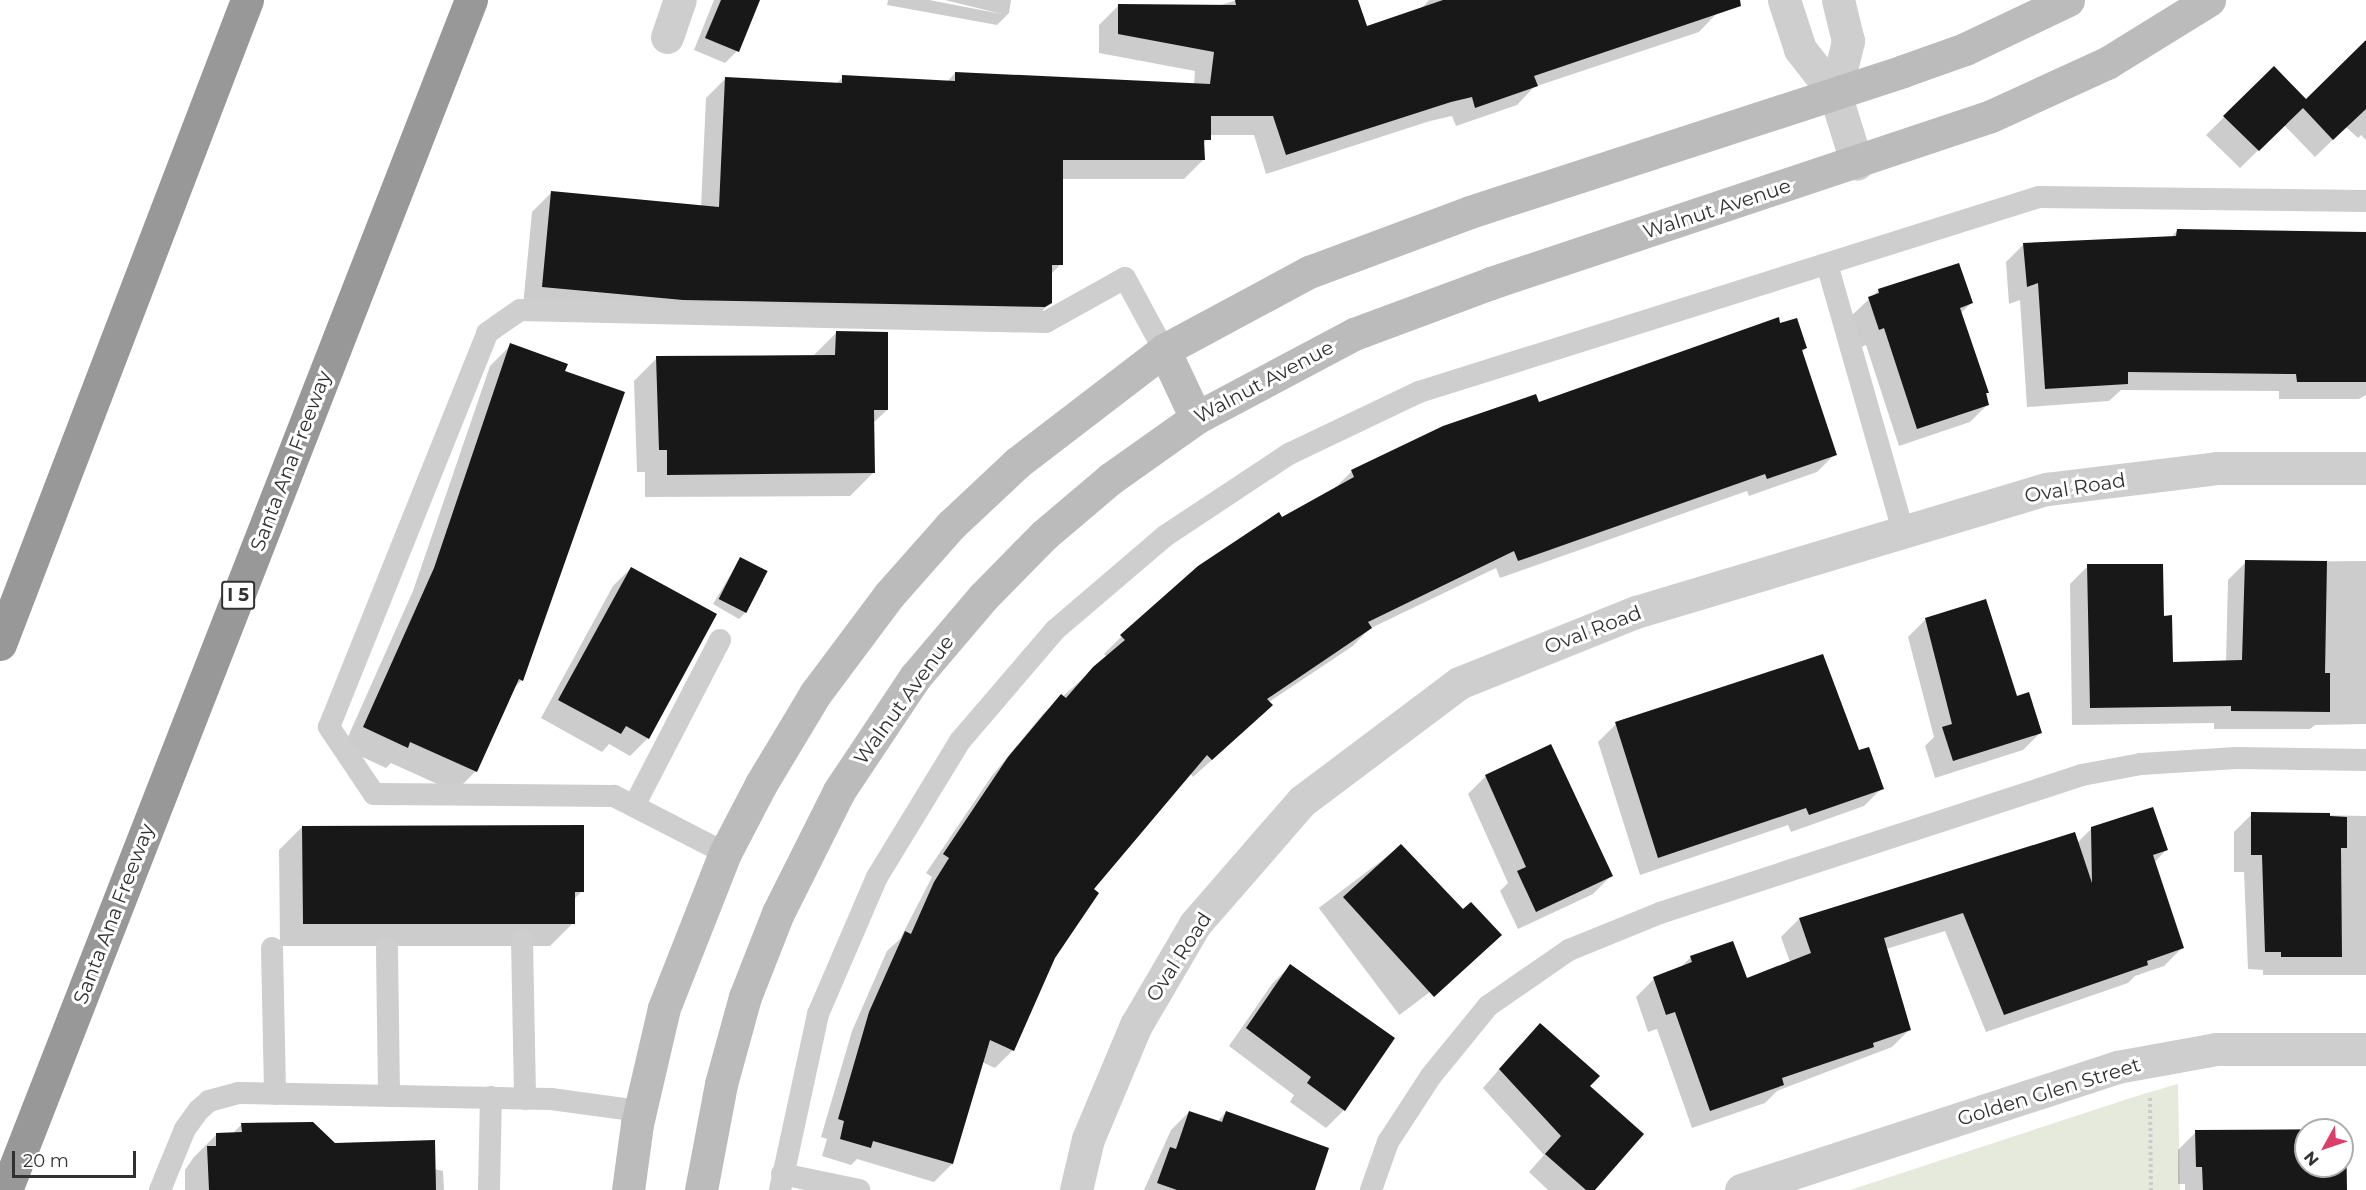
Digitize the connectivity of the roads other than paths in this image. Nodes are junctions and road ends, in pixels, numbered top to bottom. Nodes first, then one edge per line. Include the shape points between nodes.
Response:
1 (471, 0) edge
2 (680, 0) edge
3 (1785, 0) edge
4 (1838, 0) edge
5 (2068, 0) edge
6 (2208, 0) edge
7 (246, 2) edge
8 (667, 37) dead end
9 (1835, 93) junction
10 (1857, 164) junction
11 (2366, 201) edge
12 (1827, 264) junction
13 (1164, 350) junction
14 (1196, 418) junction
15 (2366, 468) edge
16 (1903, 531) junction
17 (720, 640) dead end
18 (0, 644) edge
19 (2366, 760) edge
20 (634, 806) junction
21 (725, 853) junction
22 (522, 940) dead end
23 (272, 948) dead end
24 (387, 949) dead end
25 (2366, 1049) edge
26 (274, 1094) junction
27 (390, 1096) junction
28 (491, 1097) junction
29 (525, 1099) junction
30 (640, 1111) junction
31 (781, 1182) edge
32 (6, 1190) edge
33 (160, 1190) edge
34 (489, 1190) edge
35 (628, 1190) edge
36 (701, 1190) edge
37 (859, 1190) edge
38 (1076, 1190) edge
39 (1371, 1190) edge
40 (1741, 1190) edge

1 - 32 highway, Santa Ana Freeway / I 5
2 - 8 street
3 - 9 street via 1800,49
4 - 9 street via 1848,41
5 - 9 main road via 1965,49
6 - 10 main road, Walnut Avenue via 2107,63 2050,90 1991,116
7 - 18 highway
9 - 10 street
9 - 13 main road via 1388,241 1276,288
10 - 14 main road, Walnut Avenue via 1398,316 1316,352
11 - 12 lane via 2039,197
12 - 16 lane
12 - 31 lane via 1419,392 1289,454 1165,536 1055,630 960,741 877,877 818,1014
13 - 14 main road
13 - 20 lane via 1125,278 1046,322 520,310 487,333 329,727 374,794 614,796
13 - 21 main road via 1017,462 920,560 815,694 760,784
14 - 36 main road, Walnut Avenue via 1091,494 1014,564 915,677 863,752 797,870 761,955 730,1045
15 - 16 street, Oval Road via 2217,468 2047,489
16 - 38 street, Oval Road via 1636,612 1459,683 1302,801 1195,924 1136,1025 1088,1139
17 - 20 lane
19 - 39 lane via 2236,758 2141,764 2082,775 1660,913 1569,950 1481,1015 1431,1076 1388,1142
20 - 21 lane
21 - 30 main road via 664,1008
22 - 29 lane
23 - 26 lane
24 - 27 lane
25 - 40 street, Golden Glen Street via 2216,1049 2116,1067
26 - 27 lane
26 - 33 lane via 222,1096 199,1110 185,1129
27 - 28 lane
28 - 29 lane
28 - 34 lane
29 - 30 lane
30 - 35 main road
31 - 37 lane

